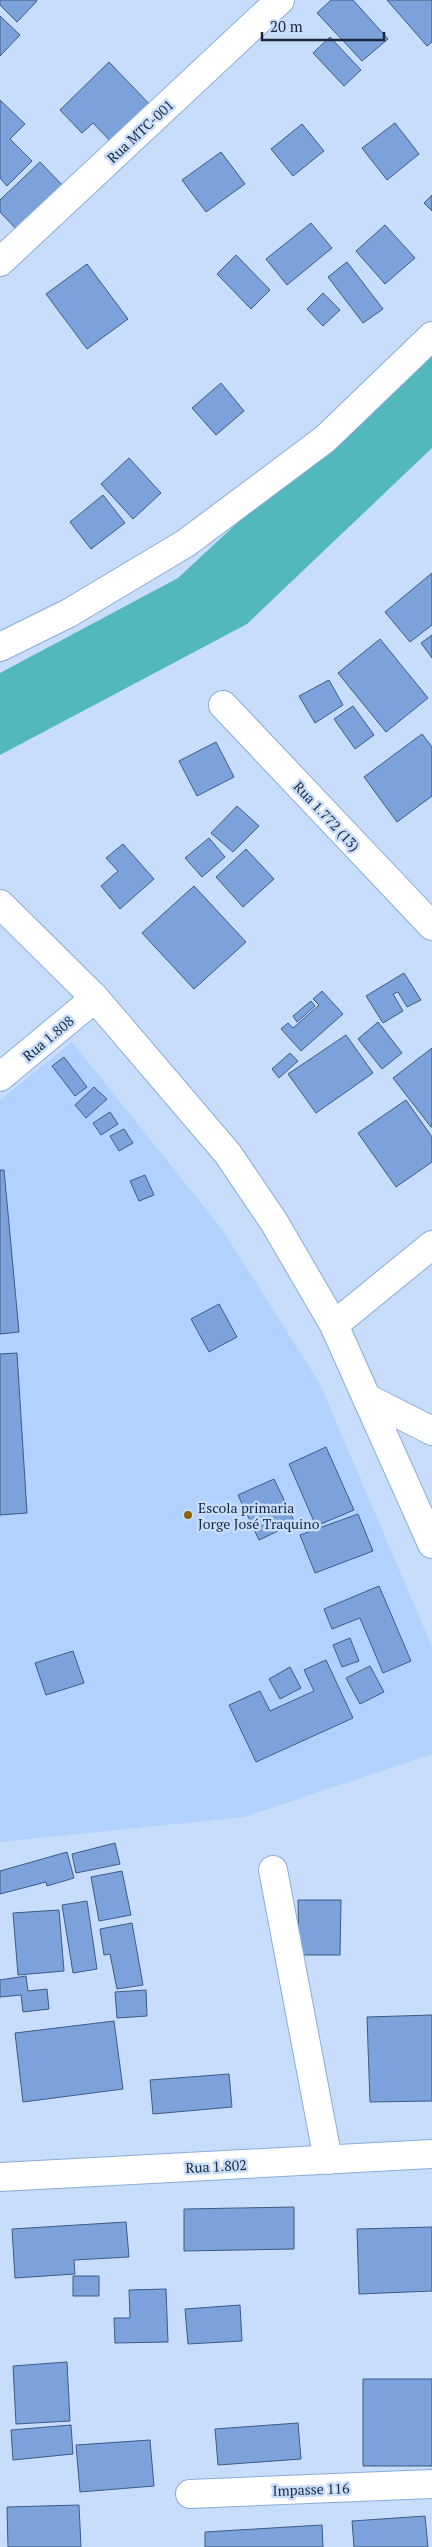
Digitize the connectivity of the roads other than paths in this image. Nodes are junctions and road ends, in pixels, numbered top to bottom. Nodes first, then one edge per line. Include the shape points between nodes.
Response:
1 (280, 0) edge
2 (0, 262) edge
3 (432, 336) edge
4 (0, 647) edge
5 (223, 705) dead end
6 (0, 904) edge
7 (432, 926) edge
8 (95, 998) junction
9 (0, 1077) edge
10 (432, 1245) edge
11 (334, 1325) junction
12 (369, 1399) junction
13 (432, 1431) edge
14 (432, 1544) edge
15 (274, 1870) dead end
16 (432, 2154) edge
17 (328, 2160) junction
18 (0, 2178) edge
19 (432, 2484) edge
20 (190, 2494) dead end

1 - 2 street, Rua MTC-001
3 - 4 street via 325,439 186,543 69,613
5 - 7 street, Rua 1.772 (13)
6 - 8 street
8 - 9 street, Rua 1.808
8 - 11 street via 228,1154 274,1222
10 - 11 street
11 - 12 street
12 - 13 street
12 - 14 street
15 - 17 street
16 - 17 street, Rua 1.802
17 - 18 street, Rua 1.802
19 - 20 street, Impasse 116

